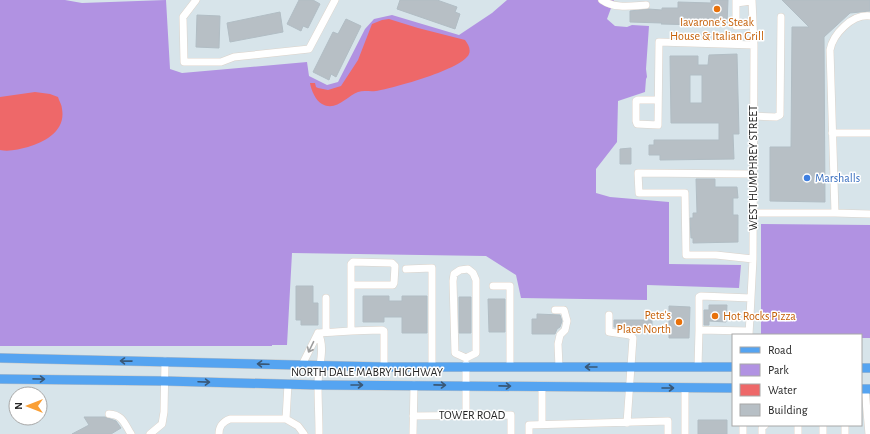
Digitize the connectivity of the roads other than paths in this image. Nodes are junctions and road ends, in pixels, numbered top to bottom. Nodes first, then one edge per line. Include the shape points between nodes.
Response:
1 (196, 0) edge
2 (335, 0) edge
3 (602, 0) edge
4 (736, 1) edge
5 (752, 1) edge
6 (646, 5) dead end
7 (870, 16) edge
8 (781, 17) dead end
9 (753, 25) junction
10 (754, 46) junction
11 (658, 100) junction
12 (753, 116) junction
13 (832, 133) junction
14 (870, 133) edge
15 (753, 174) junction
16 (753, 213) junction
17 (835, 213) junction
18 (870, 214) edge
19 (753, 259) junction
20 (406, 269) dead end
21 (351, 285) junction
22 (493, 286) dead end
23 (326, 298) dead end
24 (751, 298) junction
25 (555, 310) dead end
26 (609, 315) dead end
27 (351, 330) junction
28 (699, 330) junction
29 (326, 332) junction
30 (318, 333) junction
31 (749, 333) edge
32 (0, 358) edge
33 (165, 361) junction
34 (466, 362) junction
35 (302, 365) junction
36 (319, 365) junction
37 (630, 366) junction
38 (384, 367) junction
39 (432, 367) junction
40 (510, 367) junction
41 (559, 367) junction
42 (698, 367) junction
43 (732, 367) edge
44 (0, 379) edge
45 (165, 381) junction
46 (288, 384) junction
47 (318, 385) junction
48 (414, 385) junction
49 (466, 385) junction
50 (542, 386) junction
51 (629, 388) junction
52 (685, 388) junction
53 (732, 388) edge
54 (866, 389) edge
55 (109, 414) dead end
56 (466, 415) junction
57 (413, 416) junction
58 (286, 419) junction
59 (627, 423) junction
60 (542, 424) junction
61 (131, 434) edge
62 (150, 434) edge
63 (219, 434) edge
64 (304, 434) edge
65 (319, 434) edge
66 (413, 434) edge
67 (511, 434) edge
68 (529, 434) edge
69 (668, 434) edge
70 (685, 434) edge
71 (870, 434) edge

1 - 2 street via 183,17 184,62 221,62 234,57 308,49
3 - 6 street via 618,6
4 - 5 street
4 - 9 street via 736,26
5 - 9 street, WEST HUMPHREY STREET
7 - 13 street via 853,19 831,43
8 - 12 street via 780,115
9 - 10 street, WEST HUMPHREY STREET
10 - 11 street via 659,42
10 - 12 street, WEST HUMPHREY STREET
11 - 11 street via 658,124 637,124 636,101
12 - 15 street, WEST HUMPHREY STREET
13 - 14 street
13 - 17 street
15 - 16 street, WEST HUMPHREY STREET
15 - 19 street via 638,173 639,193 685,193 686,255
16 - 17 street
16 - 19 street, WEST HUMPHREY STREET
17 - 18 street
19 - 24 street, WEST HUMPHREY STREET
20 - 39 street via 432,268
21 - 21 street via 353,262 392,263 395,266 393,285
21 - 27 street
22 - 40 street via 510,286
23 - 29 street
24 - 28 street via 701,296
24 - 31 street, WEST HUMPHREY STREET
25 - 41 street via 564,310 567,321 558,344
26 - 37 street via 609,332 630,335 633,338
27 - 29 street
27 - 38 street via 384,332
28 - 31 street
28 - 42 street
29 - 30 street
30 -> 35 street
30 - 36 street via 321,339
33 -> 32 main road, NORTH DALE MABRY HIGHWAY
35 -> 33 main road, NORTH DALE MABRY HIGHWAY
33 - 45 street
34 - 34 street via 455,353 453,282 454,274 468,269 474,273 476,280 476,353
34 - 39 main road, NORTH DALE MABRY HIGHWAY
34 - 40 main road, NORTH DALE MABRY HIGHWAY
34 - 49 street
35 - 36 main road, NORTH DALE MABRY HIGHWAY
36 - 38 main road, NORTH DALE MABRY HIGHWAY
36 - 47 street
37 -> 41 main road, NORTH DALE MABRY HIGHWAY
37 - 42 main road, NORTH DALE MABRY HIGHWAY
37 - 51 street
38 - 39 main road, NORTH DALE MABRY HIGHWAY
40 - 41 main road, NORTH DALE MABRY HIGHWAY
42 - 43 main road, NORTH DALE MABRY HIGHWAY
44 -> 45 main road, NORTH DALE MABRY HIGHWAY
45 -> 46 main road, NORTH DALE MABRY HIGHWAY
45 - 62 street via 162,424
46 - 47 main road, NORTH DALE MABRY HIGHWAY
46 - 58 street
47 -> 48 main road, NORTH DALE MABRY HIGHWAY
47 - 65 street
48 -> 49 main road, NORTH DALE MABRY HIGHWAY
48 - 57 street
49 -> 50 main road, NORTH DALE MABRY HIGHWAY
49 - 56 street
50 - 51 main road, NORTH DALE MABRY HIGHWAY
50 - 60 street
51 -> 52 main road, NORTH DALE MABRY HIGHWAY
51 - 59 street
52 - 53 main road, NORTH DALE MABRY HIGHWAY
52 - 70 street
54 - 71 street
55 - 61 street via 122,418
56 - 57 street, TOWER ROAD
56 - 67 street, TOWER ROAD via 511,415
57 - 66 street
58 - 63 street via 230,419 220,424
58 - 64 street via 298,426
59 - 60 street
59 - 69 street via 668,421
60 - 68 street via 529,425

